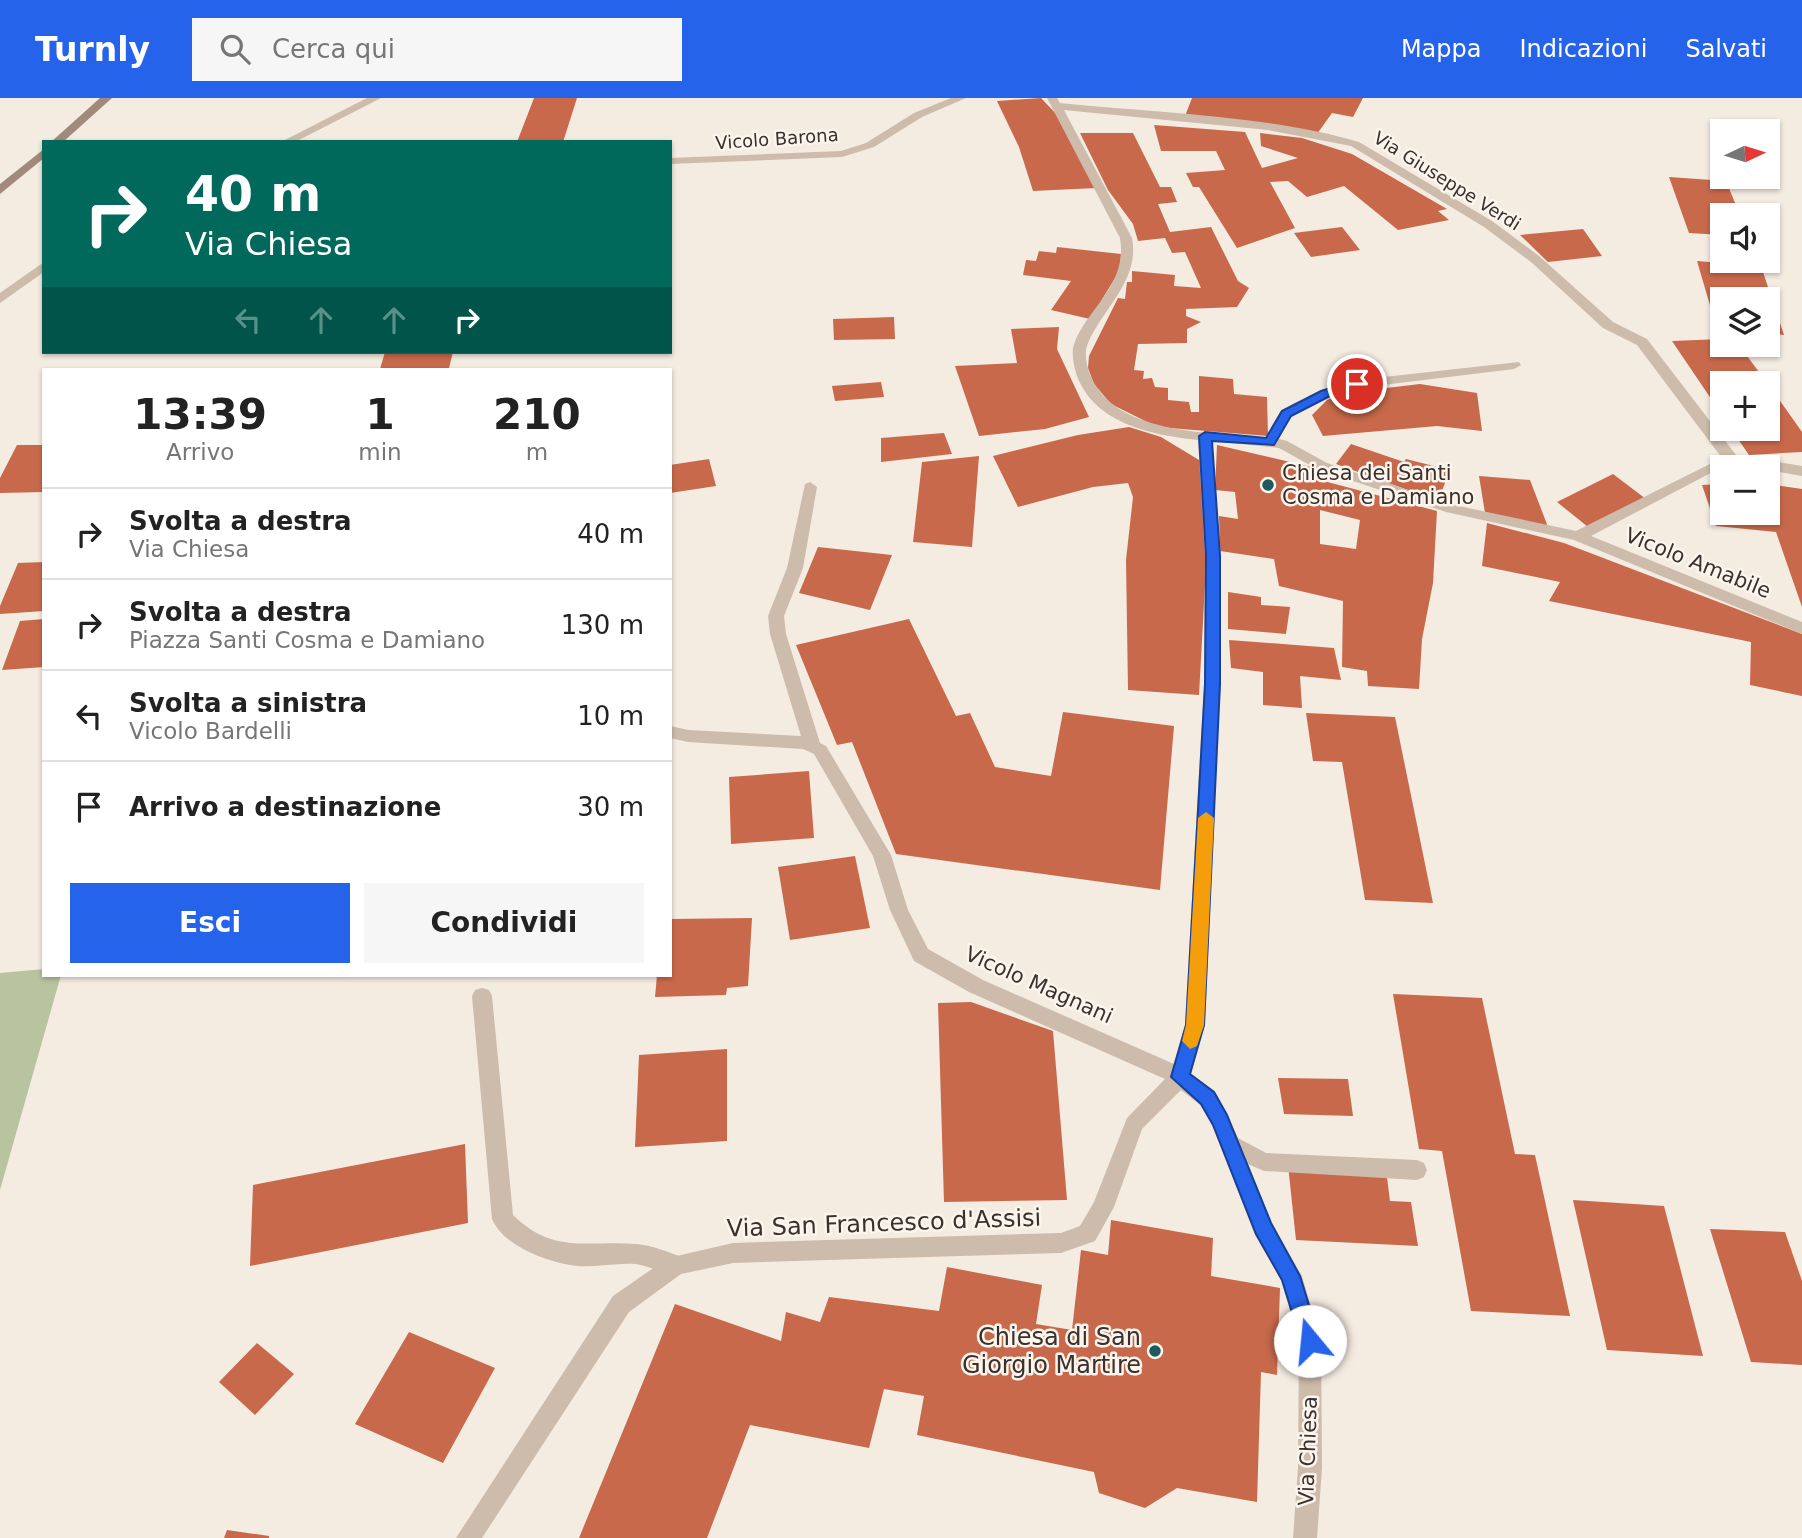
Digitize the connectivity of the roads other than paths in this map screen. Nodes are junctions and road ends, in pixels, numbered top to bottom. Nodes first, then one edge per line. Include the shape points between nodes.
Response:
1 (107, 98) edge
2 (376, 98) edge
3 (961, 98) edge
4 (1054, 102) edge
5 (58, 140) edge
6 (290, 140) edge
7 (42, 154) edge
8 (672, 162) edge
9 (0, 190) edge
10 (42, 268) edge
11 (0, 299) edge
12 (1514, 365) dead end
13 (1205, 436) junction
14 (1270, 442) junction
15 (1727, 455) edge
16 (1780, 468) edge
17 (1710, 470) edge
18 (1802, 471) edge
19 (810, 487) dead end
20 (1578, 536) junction
21 (1802, 628) edge
22 (672, 732) edge
23 (812, 745) junction
24 (482, 996) dead end
25 (1180, 1077) junction
26 (1230, 1144) junction
27 (1417, 1170) dead end
28 (676, 1265) junction
29 (468, 1538) edge
30 (1305, 1538) edge

1 - 5 main road
2 - 6 street
3 - 8 street, Vicolo Barona via 918,115 870,145 842,154
4 - 13 street, Vicolo Amabile via 1126,238 1129,255 1114,293 1080,345 1080,366 1089,390 1110,411 1163,432
4 - 15 street, Via Giuseppe Verdi via 1268,127 1355,144 1488,224 1608,325 1642,342
7 - 9 main road
10 - 11 street
12 - 14 street via 1368,382 1326,393 1286,414
13 - 14 street, Vicolo Amabile
13 - 25 street via 1213,556 1212,684 1195,1025
14 - 20 street, Vicolo Amabile via 1322,466 1451,509
16 - 18 street
17 - 20 street
19 - 23 street via 795,568 776,617
20 - 21 street, Vicolo Amabile
22 - 23 street
23 - 25 street, Vicolo Magnani via 832,765 882,855 899,910 921,955 976,986 1107,1040
24 - 28 street via 503,1219 522,1238 571,1255 638,1254
25 - 26 street, Via Chiesa via 1210,1101
25 - 28 street, Via San Francesco d'Assisi via 1135,1124 1103,1207 1087,1234 1061,1243 733,1253
26 - 27 street via 1264,1162
26 - 30 street, Via Chiesa via 1263,1228 1291,1276 1310,1341
28 - 29 street, Via San Francesco d'Assisi via 621,1304

